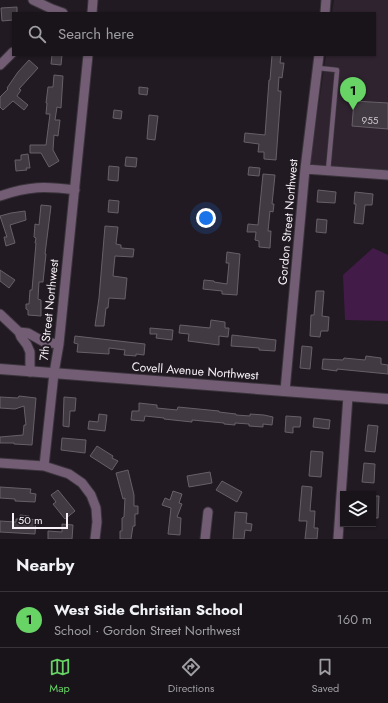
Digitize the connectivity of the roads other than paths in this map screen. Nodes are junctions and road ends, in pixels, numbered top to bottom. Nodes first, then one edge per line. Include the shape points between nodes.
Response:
1 (33, 0) edge
2 (93, 0) edge
3 (326, 0) edge
4 (50, 11) edge
5 (92, 12) edge
6 (324, 12) edge
7 (12, 53) edge
8 (88, 56) edge
9 (319, 56) edge
10 (0, 66) edge
11 (318, 68) junction
12 (305, 169) junction
13 (328, 171) junction
14 (388, 175) edge
15 (75, 190) junction
16 (0, 196) edge
17 (0, 314) edge
18 (19, 332) junction
19 (59, 344) junction
20 (0, 369) edge
21 (30, 372) junction
22 (54, 373) junction
23 (285, 391) junction
24 (348, 396) junction
25 (388, 399) edge
26 (0, 463) edge
27 (44, 466) junction
28 (208, 512) dead end
29 (94, 539) edge
30 (205, 539) edge
31 (338, 539) edge

1 - 4 street
2 - 5 street
3 - 6 street
7 - 10 street
8 - 15 street, 7th Street Northwest
9 - 11 street, Gordon Street Northwest
11 - 12 street, Gordon Street Northwest
11 - 13 lane via 337,71
12 - 13 street
12 - 23 street, Gordon Street Northwest
13 - 14 street
15 - 16 street via 32,187
15 - 19 street, 7th Street Northwest
17 - 18 street
18 - 19 street via 44,342
18 - 21 street via 30,352
19 - 22 street, 7th Street Northwest
20 - 21 street, Covell Avenue Northwest
21 - 22 street, Covell Avenue Northwest
22 - 23 street, Covell Avenue Northwest
22 - 27 street, 7th Street Northwest
23 - 24 street, Covell Avenue Northwest
24 - 25 street, Covell Avenue Northwest
24 - 31 street
26 - 27 street
27 - 29 street via 69,474 82,483 91,495 96,508 97,522
28 - 30 street

